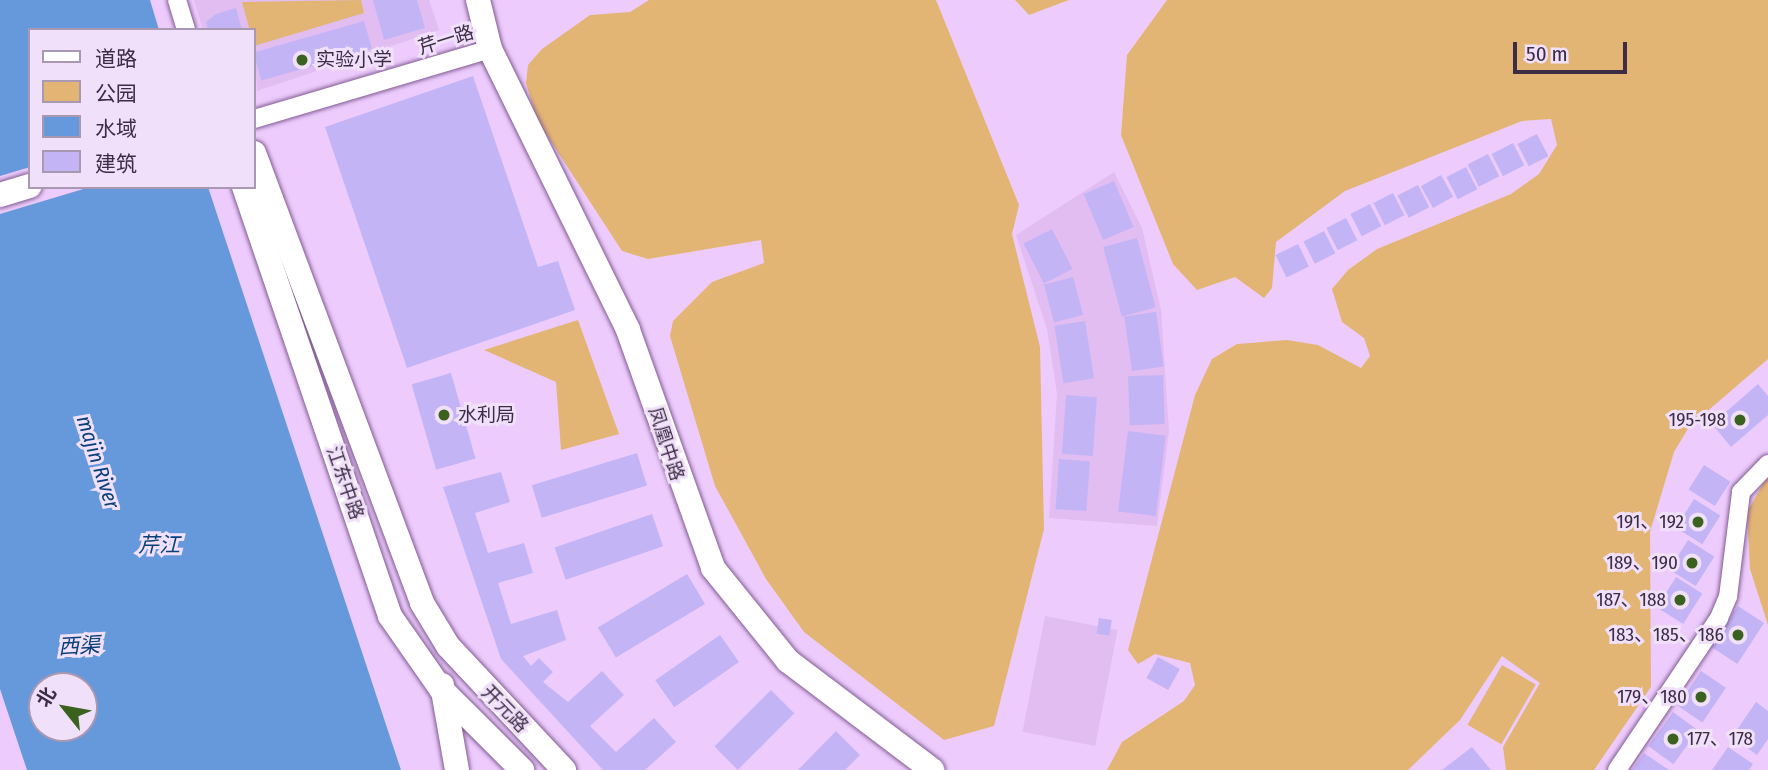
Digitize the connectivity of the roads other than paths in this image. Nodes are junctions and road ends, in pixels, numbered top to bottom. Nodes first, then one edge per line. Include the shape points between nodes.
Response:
1 (177, 0) edge
2 (478, 0) edge
3 (185, 28) edge
4 (490, 49) junction
5 (256, 118) edge
6 (256, 158) edge
7 (28, 187) edge
8 (245, 189) edge
9 (0, 195) edge
10 (1768, 464) edge
11 (679, 482) junction
12 (448, 646) junction
13 (441, 689) junction
14 (457, 770) edge
15 (522, 770) edge
16 (564, 770) edge
17 (932, 770) edge
18 (939, 770) edge
19 (1616, 770) edge

1 - 3 street
2 - 4 street, 凤凰中路
4 - 5 street, 芹一路
4 - 11 street, 凤凰中路 via 628,330
6 - 12 street, 江东中路 via 422,603
7 - 9 street
8 - 13 street, 江东中路 via 390,616
10 - 19 street via 1741,492 1728,597 1719,618
11 - 17 street, 凤凰中路 via 713,568 757,630 830,697
11 - 18 street via 726,570 771,630
12 - 13 street
12 - 16 street, 开元路
13 - 14 street, 江东中路
13 - 15 street, 开元路

